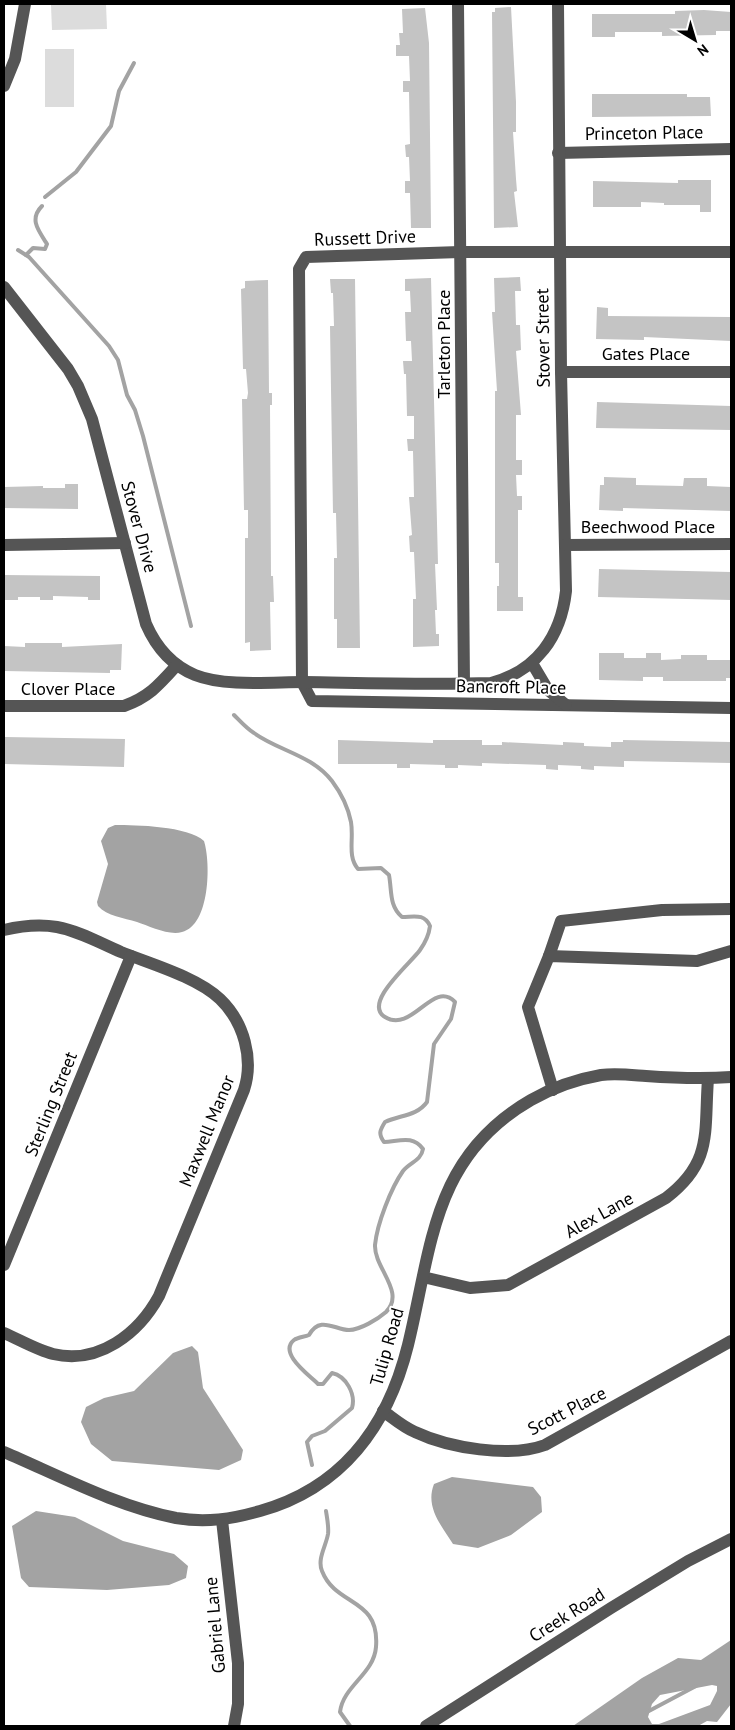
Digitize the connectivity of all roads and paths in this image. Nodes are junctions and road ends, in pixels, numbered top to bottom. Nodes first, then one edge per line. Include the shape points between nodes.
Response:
1 (25, 4) edge
2 (458, 4) edge
3 (558, 4) edge
4 (4, 86) edge
5 (731, 149) edge
6 (558, 153) junction
7 (560, 251) junction
8 (460, 252) junction
9 (731, 252) edge
10 (4, 286) edge
11 (561, 372) junction
12 (731, 372) edge
13 (125, 543) junction
14 (731, 544) edge
15 (4, 545) edge
16 (565, 545) junction
17 (532, 663) junction
18 (177, 665) junction
19 (302, 682) junction
20 (464, 684) junction
21 (4, 706) edge
22 (566, 706) junction
23 (731, 708) edge
24 (731, 909) edge
25 (4, 930) edge
26 (731, 951) edge
27 (131, 956) junction
28 (549, 956) junction
29 (731, 1077) edge
30 (708, 1079) junction
31 (553, 1090) junction
32 (4, 1265) edge
33 (423, 1276) junction
34 (4, 1334) edge
35 (731, 1341) edge
36 (383, 1411) junction
37 (5, 1456) edge
38 (222, 1520) junction
39 (731, 1539) edge
40 (234, 1726) edge
41 (426, 1726) edge

1 - 4 street via 15,59
2 - 8 street, Tarleton Place
3 - 6 street, Stover Street
5 - 6 street, Princeton Place
6 - 7 street, Stover Street
7 - 8 street, Russett Drive
7 - 9 street, Russett Drive
7 - 11 street, Stover Street
8 - 19 street, Russett Drive via 306,257 299,269
8 - 20 street, Tarleton Place
10 - 13 street, Stover Drive via 78,386 92,419
11 - 12 street, Gates Place
11 - 16 street, Stover Street
13 - 15 street
13 - 18 street, Stover Drive via 146,624 159,648
14 - 16 street, Beechwood Place
16 - 17 street, Stover Street via 566,591 561,619 549,644
17 - 20 street, Stover Street via 506,680
17 - 22 street via 548,690
18 - 19 street, Stover Drive via 216,680
18 - 21 street, Clover Place via 142,700 124,706
19 - 20 street, Stover Street
19 - 22 street, Bancroft Place via 312,701
22 - 23 street, Bancroft Place
24 - 28 street via 662,910 561,921
25 - 27 street, Maxwell Manor via 29,926 57,927
26 - 28 street via 697,961
27 - 32 street, Sterling Street
27 - 34 street, Maxwell Manor via 195,982 220,998 239,1025 247,1049 248,1076 244,1090 159,1296 141,1324 108,1348 81,1355 52,1354
28 - 31 street via 528,1007
29 - 30 street, Tulip Road
30 - 31 street, Tulip Road via 602,1075
30 - 33 street, Alex Lane via 700,1161 686,1182 666,1198 508,1285 470,1288
31 - 33 street, Tulip Road via 516,1110 470,1152 443,1200
33 - 36 street, Tulip Road via 401,1373
35 - 36 street, Scott Place via 532,1450 488,1451 424,1436 402,1426
36 - 38 street, Tulip Road via 361,1448 319,1486 275,1507
37 - 38 street, Tulip Road via 148,1511 195,1520
38 - 40 street, Gabriel Lane via 238,1663 238,1704
39 - 41 street, Creek Road via 688,1561

